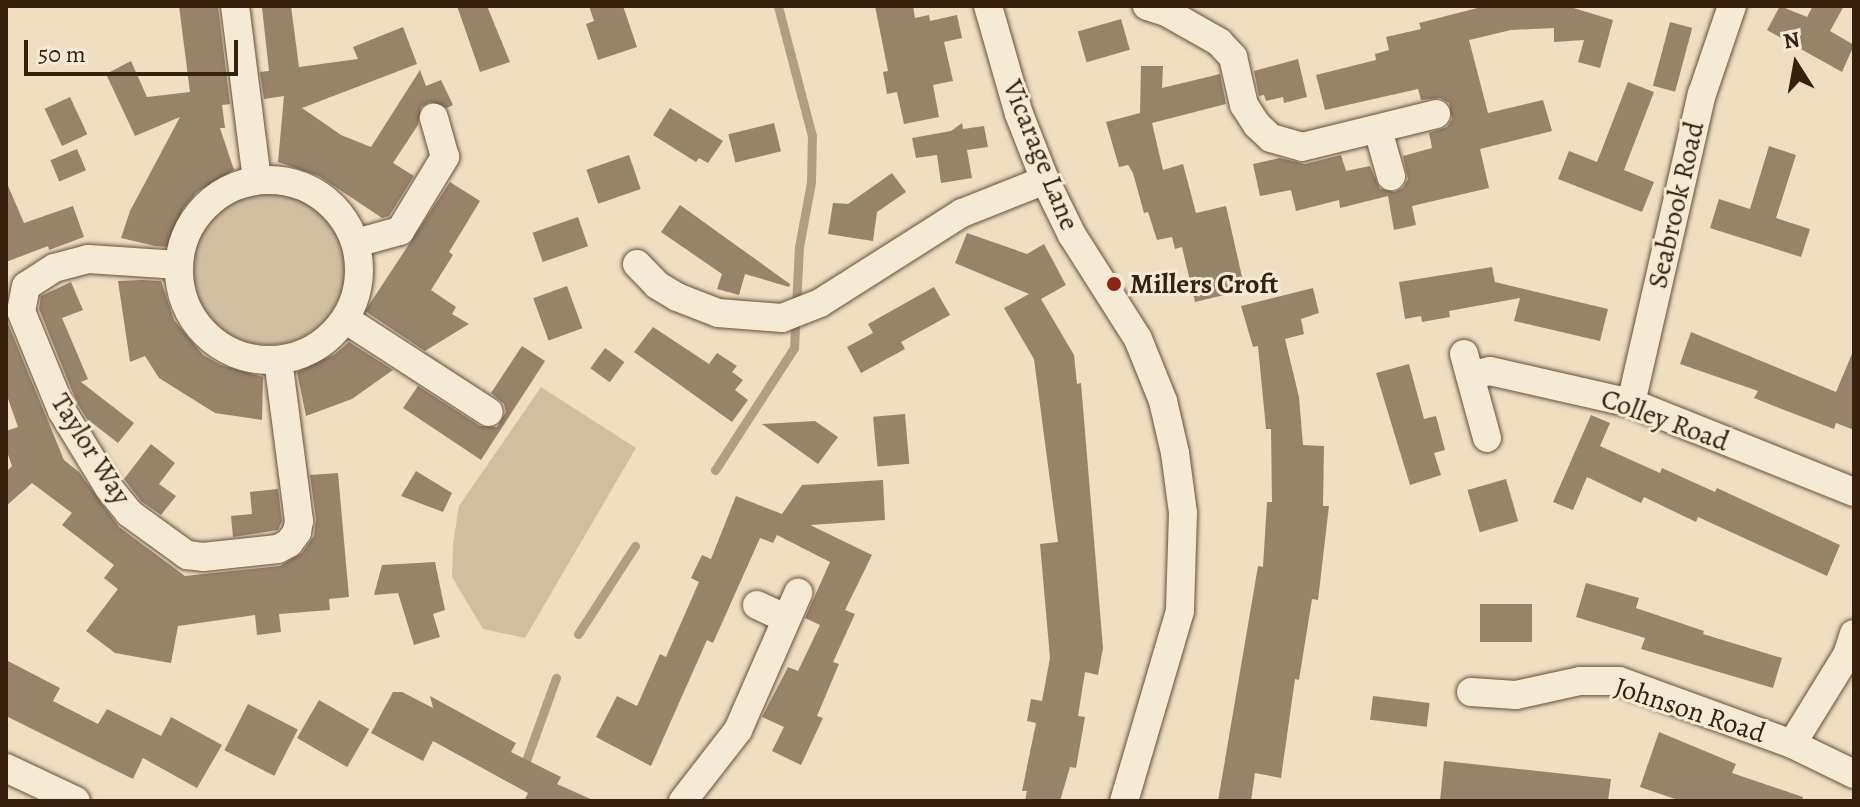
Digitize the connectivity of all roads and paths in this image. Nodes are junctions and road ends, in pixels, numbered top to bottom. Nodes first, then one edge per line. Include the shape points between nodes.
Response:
1 (235, 6) edge
2 (1147, 6) edge
3 (993, 7) edge
4 (1728, 7) edge
5 (1436, 114) dead end
6 (434, 118) dead end
7 (1378, 130) junction
8 (1391, 176) dead end
9 (257, 180) junction
10 (1045, 180) junction
11 (356, 243) junction
12 (637, 264) dead end
13 (179, 265) junction
14 (345, 319) junction
15 (278, 360) junction
16 (1631, 403) junction
17 (489, 412) dead end
18 (1487, 438) dead end
19 (1854, 492) edge
20 (798, 593) dead end
21 (757, 605) dead end
22 (785, 618) junction
23 (1854, 634) edge
24 (1471, 692) dead end
25 (1792, 744) junction
26 (6, 768) edge
27 (1854, 774) edge
28 (686, 798) edge
29 (76, 801) edge
30 (1124, 801) edge

1 - 9 street
2 - 7 street via 1219,42 1233,57 1244,105 1271,138 1302,147
3 - 10 street, Vicarage Lane via 1019,114
4 - 16 street, Seabrook Road via 1702,94
5 - 7 street
6 - 11 street via 445,157 400,231
7 - 8 street
9 - 11 street via 307,188 328,201
9 - 13 street via 227,190 203,209 186,235
10 - 12 street via 962,213 810,308 782,318 718,313 653,294
10 - 30 street, Vicarage Lane via 1072,235 1138,339 1163,401 1183,513 1180,611
11 - 14 street via 358,282
13 - 15 street via 182,296 196,324 218,345 247,358
13 - 15 street, Taylor Way via 88,259 54,268 26,286 21,311 62,411 109,488 129,513 187,555 278,549 297,532
14 - 15 street via 328,339 304,354
14 - 17 street
16 - 18 street, Colley Road via 1467,364
16 - 19 street, Colley Road
20 - 22 street
21 - 22 street
22 - 28 street via 738,730
23 - 25 street via 1847,655
24 - 25 street, Johnson Road via 1516,695 1580,681 1619,681
25 - 27 street, Johnson Road
26 - 29 street

